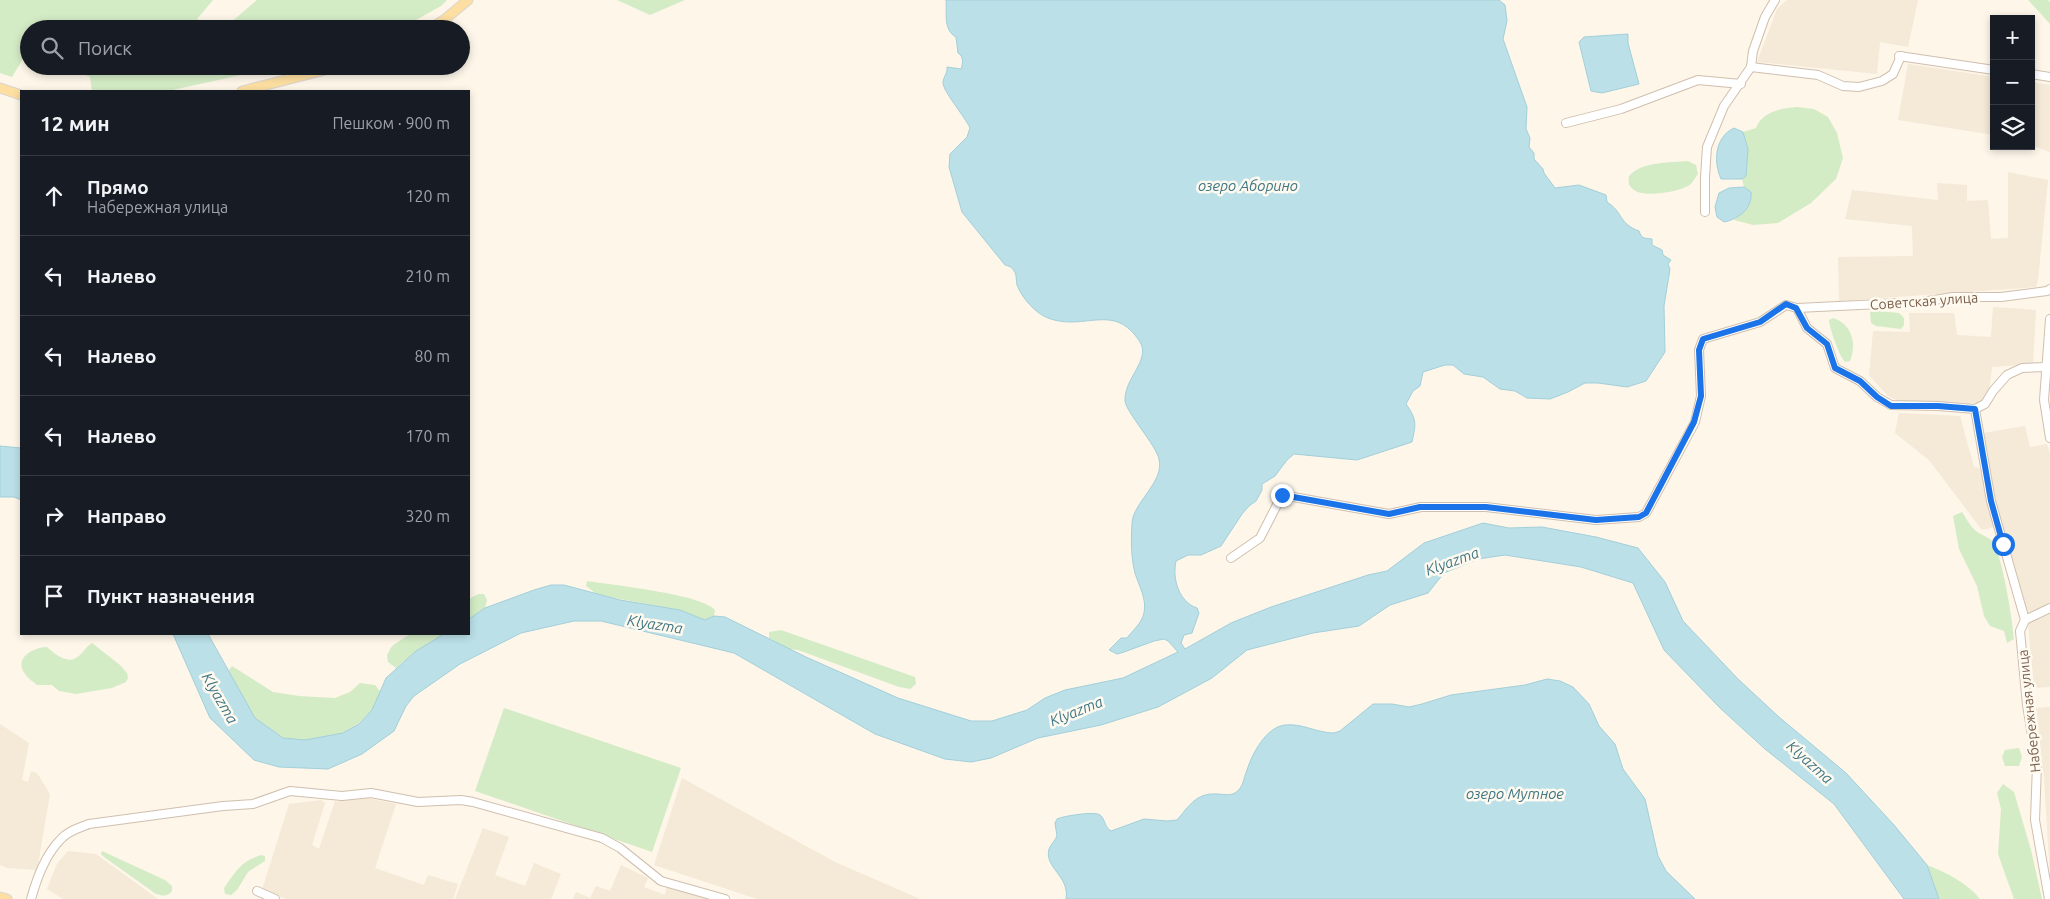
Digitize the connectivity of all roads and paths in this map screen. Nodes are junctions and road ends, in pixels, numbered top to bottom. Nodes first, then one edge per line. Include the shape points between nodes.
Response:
1 (468, 0) edge
2 (1775, 0) edge
3 (444, 20) edge
4 (1751, 67) junction
5 (1990, 69) edge
6 (305, 75) edge
7 (2035, 75) edge
8 (2050, 77) edge
9 (1741, 84) junction
10 (0, 88) edge
11 (246, 90) edge
12 (20, 95) edge
13 (1566, 123) dead end
14 (1705, 212) dead end
15 (2050, 289) edge
16 (1796, 308) junction
17 (2050, 319) edge
18 (2046, 367) junction
19 (1975, 409) junction
20 (2050, 438) edge
21 (1231, 558) dead end
22 (2050, 608) edge
23 (2025, 620) junction
24 (257, 892) dead end
25 (0, 897) edge
26 (7, 899) edge
27 (31, 899) edge
28 (275, 899) edge
29 (725, 899) edge
30 (2049, 899) edge

1 - 3 main road
2 - 4 street via 1765,17
4 - 5 street via 1818,75 1843,86 1859,88 1882,82 1893,74 1900,56
4 - 9 street
6 - 11 main road
7 - 8 street
9 - 13 street via 1698,80 1621,109
9 - 14 street via 1724,106 1707,147
10 - 12 main road
15 - 16 street, Советская улица via 2001,297 1953,297 1922,302
16 - 19 street via 1807,328 1827,344 1835,368 1860,381 1891,406
16 - 21 street, Советская улица via 1786,304 1760,322 1703,339 1699,350 1701,396 1694,422 1646,513 1639,517 1596,520 1486,507 1420,507 1389,514 1282,495 1260,538
17 - 18 street
18 - 19 street via 2022,368 2007,375 1986,404
18 - 20 street via 2044,400
19 - 23 street, Набережная улица via 1991,501
22 - 23 street
23 - 30 street, Набережная улица via 2020,631 2037,765 2036,820
24 - 28 street
25 - 26 main road
27 - 29 street via 48,857 61,839 73,830 114,820 253,804 290,790 342,796 371,793 418,802 473,802 602,838 620,848 661,881

